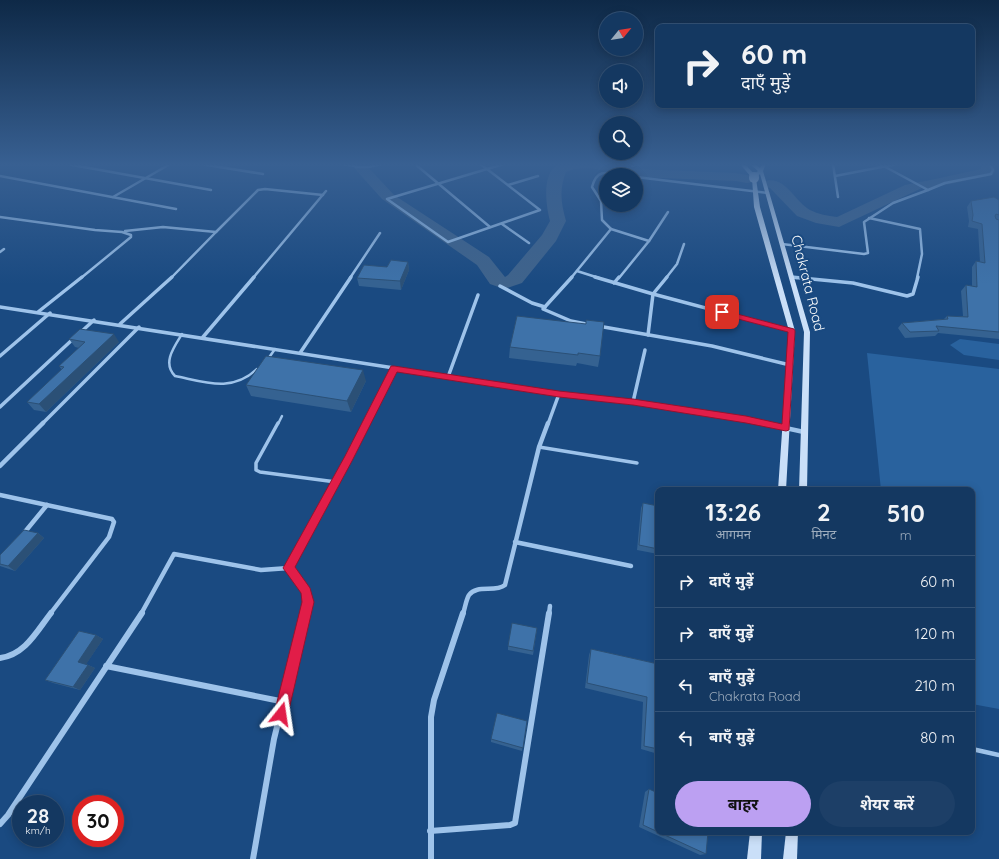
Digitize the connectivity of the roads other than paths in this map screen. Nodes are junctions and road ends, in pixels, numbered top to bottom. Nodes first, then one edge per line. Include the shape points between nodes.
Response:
1 (147, 204) edge
2 (244, 204) edge
3 (315, 204) edge
4 (394, 204) edge
5 (462, 204) edge
6 (532, 204) edge
7 (757, 204) edge
8 (771, 204) edge
9 (891, 204) edge
10 (176, 209) dead end
11 (603, 212) edge
12 (668, 212) dead end
13 (0, 217) edge
14 (869, 218) junction
15 (502, 224) junction
16 (490, 228) junction
17 (611, 229) junction
18 (122, 232) junction
19 (216, 232) junction
20 (380, 233) dead end
21 (649, 240) junction
22 (529, 244) dead end
23 (684, 244) dead end
24 (782, 244) junction
25 (4, 249) dead end
26 (0, 252) edge
27 (577, 271) junction
28 (791, 277) junction
29 (614, 283) junction
30 (500, 286) dead end
31 (653, 294) junction
32 (478, 295) dead end
33 (0, 307) edge
34 (545, 307) junction
35 (38, 312) junction
36 (50, 313) junction
37 (94, 320) junction
38 (120, 324) junction
39 (139, 327) junction
40 (792, 331) junction
41 (182, 334) junction
42 (648, 335) junction
43 (203, 338) junction
44 (275, 349) junction
45 (645, 350) dead end
46 (300, 353) junction
47 (0, 356) edge
48 (266, 362) edge
49 (790, 365) junction
50 (260, 367) edge
51 (394, 368) junction
52 (448, 377) junction
53 (559, 394) junction
54 (633, 402) junction
55 (0, 407) edge
56 (282, 416) dead end
57 (786, 428) junction
58 (804, 432) junction
59 (539, 447) junction
60 (637, 463) dead end
61 (0, 466) edge
62 (336, 482) junction
63 (782, 487) edge
64 (803, 487) edge
65 (0, 495) edge
66 (48, 505) junction
67 (19, 538) edge
68 (515, 542) junction
69 (631, 566) dead end
70 (289, 568) junction
71 (550, 606) dead end
72 (0, 658) edge
73 (106, 666) junction
74 (284, 702) junction
75 (975, 750) edge
76 (999, 755) edge
77 (0, 824) edge
78 (430, 831) junction
79 (756, 835) edge
80 (792, 835) edge
81 (253, 859) edge
82 (431, 859) edge
83 (754, 859) edge
84 (790, 859) edge

1 - 10 street
2 - 19 street
3 - 43 street
4 - 16 street via 448,242
5 - 16 street
6 - 15 street via 540,210
7 - 40 main road, Chakrata Road
8 - 24 main road, Chakrata Road
9 - 14 street
11 - 17 street via 601,219
12 - 21 street
13 - 18 street
14 - 24 street via 863,226 868,253 866,254
14 - 28 street via 920,230 923,255 913,294 907,296 853,284
15 - 16 street
15 - 22 street
17 - 21 street
17 - 27 street
18 - 19 street via 162,227
18 - 35 street via 130,234 131,237
19 - 38 street via 169,280
20 - 46 street
21 - 29 street
23 - 31 street via 677,264
24 - 28 main road, Chakrata Road
25 - 26 street
27 - 29 street
27 - 34 street
28 - 58 main road, Chakrata Road via 807,332
29 - 31 street
30 - 34 street
31 - 40 street
31 - 42 street
32 - 52 street
33 - 35 street
34 - 42 street via 544,310 570,321
35 - 36 street
36 - 37 street
36 - 47 street
37 - 38 street
37 - 55 street
38 - 39 street
39 - 41 street
39 - 61 street
40 - 49 main road, Chakrata Road
41 - 43 street
41 - 50 lane via 168,362 171,373 175,376 235,383
42 - 49 street via 712,346
43 - 44 street
44 - 46 street
44 - 48 lane
45 - 54 street
46 - 51 street
49 - 57 main road, Chakrata Road
51 - 52 street
51 - 62 street
52 - 53 street
53 - 54 street
53 - 59 street
54 - 57 street
56 - 62 lane via 256,463 256,470
57 - 58 street
57 - 63 main road, Chakrata Road
58 - 64 main road, Chakrata Road
59 - 60 lane
59 - 68 street
62 - 70 street
65 - 66 street
66 - 67 street
66 - 72 street via 112,519 113,527 109,537 25,647 10,658
68 - 69 street
68 - 78 street via 502,589 477,589 469,595 434,700 431,717
70 - 73 street via 261,570 174,554 146,606
70 - 74 street via 306,592 308,602
71 - 78 street via 515,823
73 - 74 street
73 - 77 street
74 - 81 street via 274,739
75 - 76 lane
78 - 82 street
79 - 83 main road
80 - 84 main road

